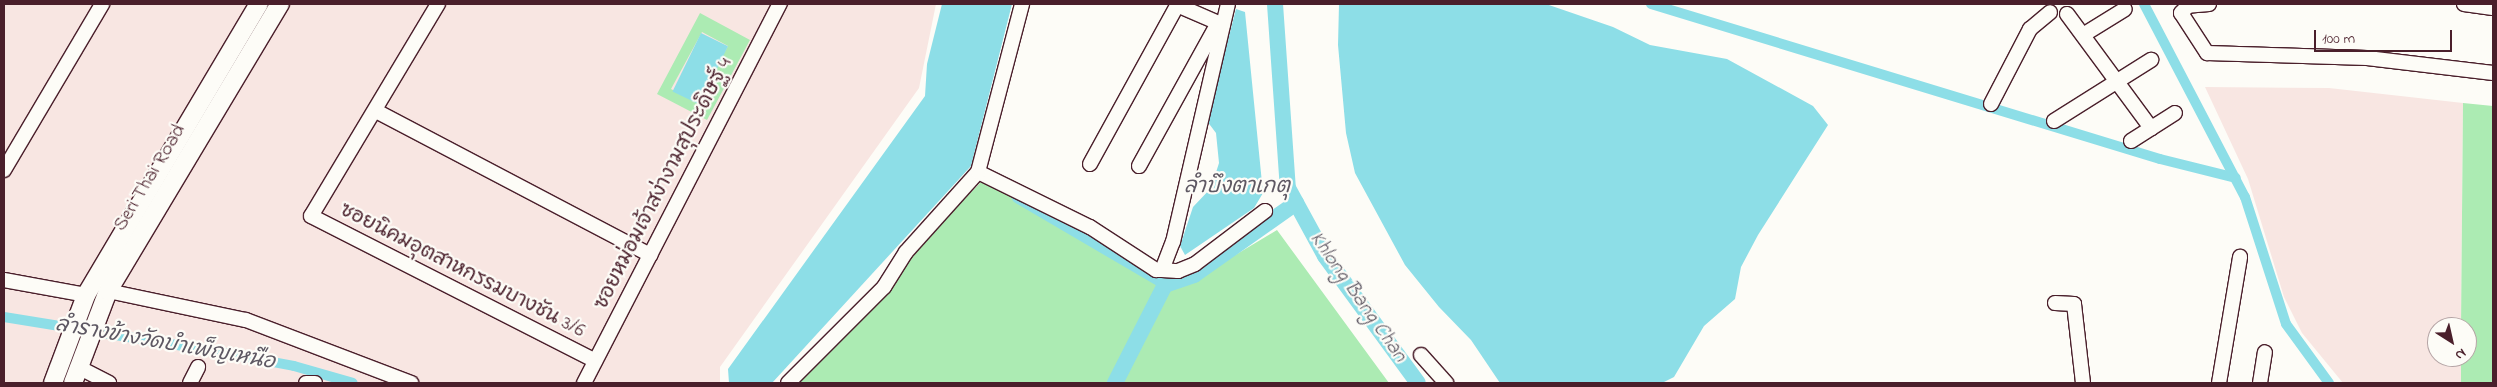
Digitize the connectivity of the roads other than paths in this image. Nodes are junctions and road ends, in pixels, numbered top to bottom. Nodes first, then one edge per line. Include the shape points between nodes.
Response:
1 (102, 4) edge
2 (259, 4) edge
3 (280, 4) edge
4 (438, 4) edge
5 (780, 4) edge
6 (1022, 4) edge
7 (1177, 4) edge
8 (1228, 4) edge
9 (2209, 4) edge
10 (2464, 4) edge
11 (2049, 8) edge
12 (2493, 8) edge
13 (2069, 9) edge
14 (2125, 9) dead end
15 (1220, 24) junction
16 (2083, 35) junction
17 (2151, 60) dead end
18 (2493, 73) edge
19 (2117, 81) junction
20 (1991, 104) dead end
21 (376, 111) junction
22 (2175, 113) dead end
23 (2054, 121) dead end
24 (2151, 128) junction
25 (2131, 141) dead end
26 (1090, 164) dead end
27 (1139, 166) dead end
28 (4, 170) edge
29 (978, 172) junction
30 (1265, 211) dead end
31 (650, 255) junction
32 (2240, 257) dead end
33 (1162, 270) junction
34 (4, 280) edge
35 (108, 291) junction
36 (86, 295) junction
37 (2055, 304) dead end
38 (2265, 352) dead end
39 (1421, 355) dead end
40 (595, 361) junction
41 (198, 367) dead end
42 (76, 375) edge
43 (53, 383) edge
44 (109, 383) edge
45 (190, 383) edge
46 (306, 383) edge
47 (315, 383) edge
48 (410, 383) edge
49 (584, 383) edge
50 (788, 383) edge
51 (1446, 383) edge
52 (2083, 383) edge
53 (2219, 383) edge
54 (2259, 383) edge

1 - 28 street
2 - 36 main road, Seri Thai Road
3 - 35 main road, Seri Thai Road
4 - 21 street
5 - 31 street, ซอยหม่อมเจ้าสง่างามสุประดิษฐ์ 4
6 - 29 street
7 - 15 street
7 - 26 street
8 - 15 street
9 - 18 street via 2188,6 2181,13 2207,53 2367,58
10 - 12 street
11 - 13 street via 2060,17
11 - 20 street via 2030,29
13 - 16 street
14 - 16 street
15 - 27 street
15 - 33 street via 1173,242
16 - 19 street
17 - 19 street
19 - 23 street
19 - 24 street
21 - 31 street
21 - 40 street, ซอยนิคมอุตสาหกรรมบางชัน 3/6 via 311,216
22 - 24 street
24 - 25 street
29 - 33 street via 1090,227 1156,270
29 - 50 street via 906,252 884,287
30 - 33 street via 1195,264 1178,271
31 - 40 street, ซอยหม่อมเจ้าสง่างามสุประดิษฐ์ 4
32 - 53 street
34 - 36 street
35 - 42 main road, Seri Thai Road
35 - 48 street via 246,320
36 - 43 main road, Seri Thai Road
37 - 52 street via 2074,304
38 - 54 street
39 - 51 street
40 - 49 street, ซอยหม่อมเจ้าสง่างามสุประดิษฐ์ 4
41 - 45 street
42 - 44 street
46 - 47 street

